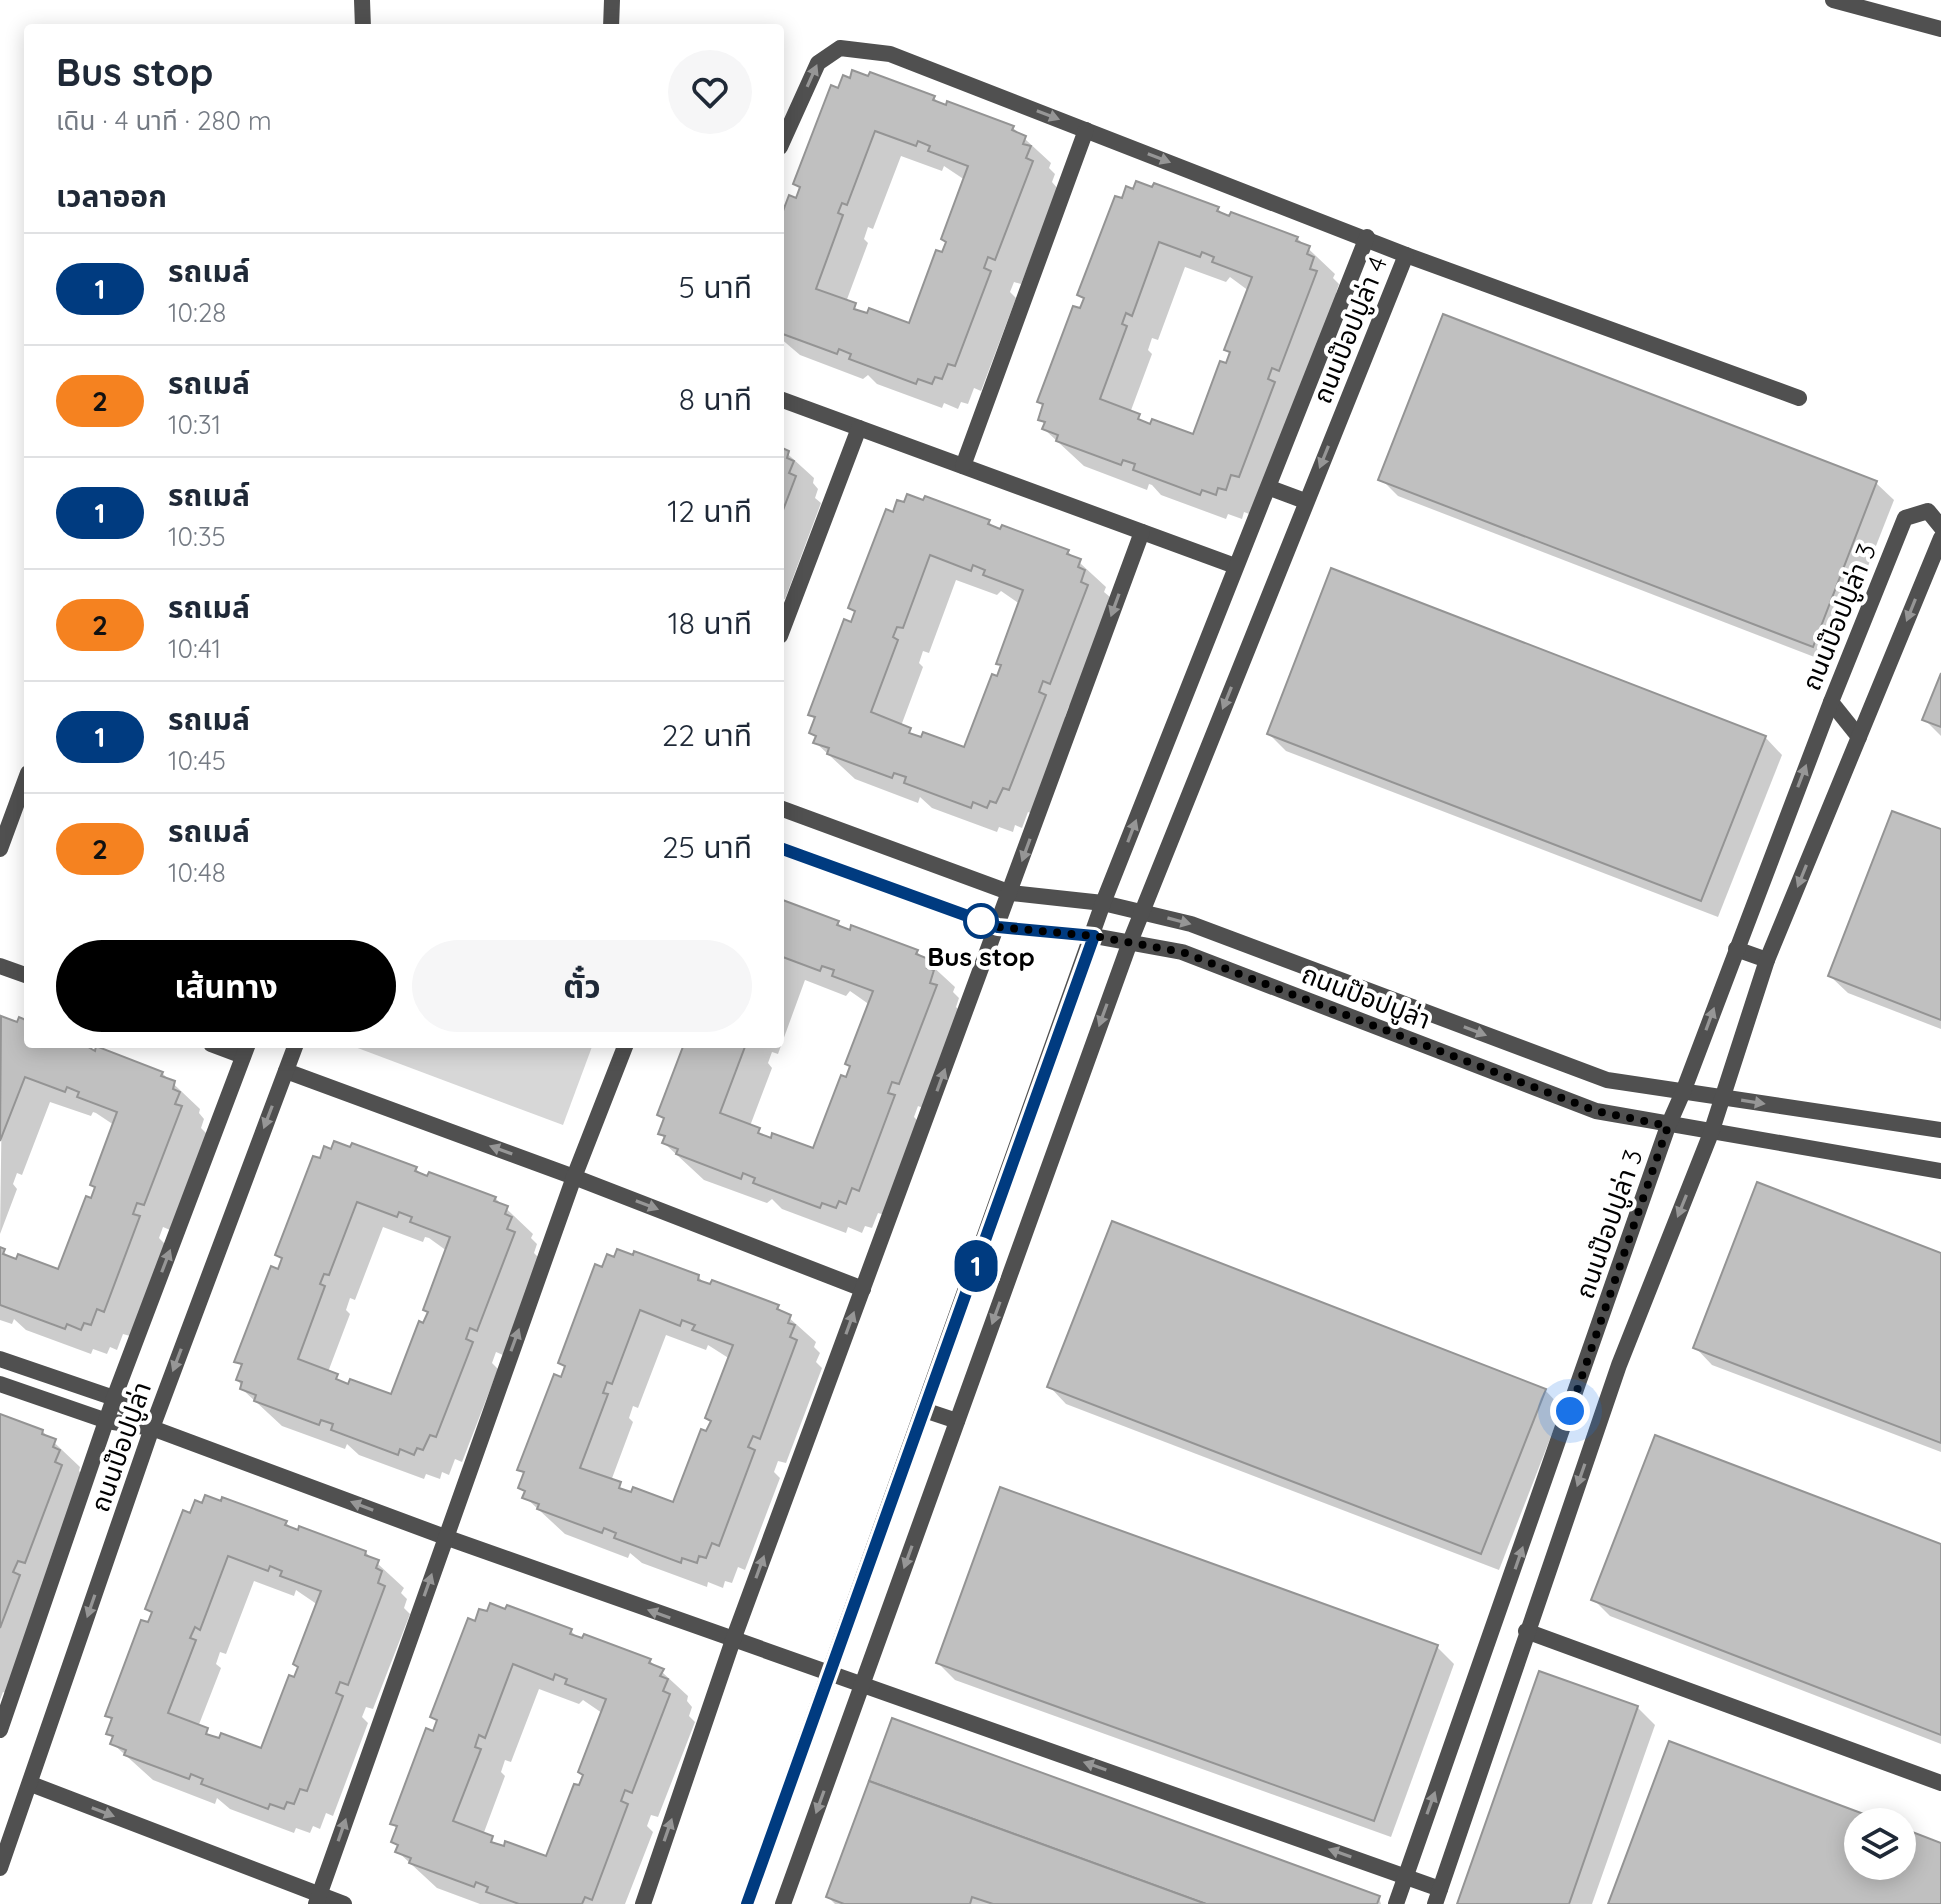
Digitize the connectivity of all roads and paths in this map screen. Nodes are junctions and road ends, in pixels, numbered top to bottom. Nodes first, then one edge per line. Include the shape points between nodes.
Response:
1 (362, 0) edge
2 (612, 0) edge
3 (1833, 0) edge
4 (363, 24) edge
5 (611, 24) edge
6 (1941, 29) edge
7 (1086, 130) junction
8 (784, 138) edge
9 (1367, 237) junction
10 (1406, 255) junction
11 (1799, 398) dead end
12 (784, 400) edge
13 (859, 428) junction
14 (963, 466) junction
15 (1270, 488) junction
16 (1305, 501) junction
17 (1941, 527) edge
18 (1142, 532) junction
19 (1941, 538) edge
20 (1235, 566) junction
21 (784, 625) edge
22 (1831, 702) junction
23 (1859, 737) junction
24 (24, 784) edge
25 (784, 809) edge
26 (0, 849) edge
27 (784, 849) edge
28 (1011, 893) junction
29 (1103, 903) junction
30 (1142, 911) junction
31 (998, 927) junction
32 (1094, 936) junction
33 (1130, 942) junction
34 (1736, 949) junction
35 (1767, 960) junction
36 (0, 966) edge
37 (24, 975) edge
38 (295, 1048) edge
39 (624, 1048) edge
40 (246, 1050) edge
41 (286, 1071) junction
42 (1683, 1092) junction
43 (1723, 1097) junction
44 (1668, 1126) junction
45 (1941, 1130) edge
46 (1711, 1133) junction
47 (1941, 1171) edge
48 (574, 1177) junction
49 (863, 1289) junction
50 (0, 1359) edge
51 (0, 1384) edge
52 (114, 1398) junction
53 (924, 1410) junction
54 (107, 1421) junction
55 (957, 1421) junction
56 (152, 1428) junction
57 (445, 1537) junction
58 (1526, 1631) junction
59 (733, 1640) junction
60 (829, 1674) junction
61 (862, 1684) junction
62 (0, 1730) edge
63 (1941, 1783) edge
64 (31, 1784) junction
65 (0, 1868) edge
66 (1405, 1876) junction
67 (1438, 1896) edge
68 (318, 1899) edge
69 (344, 1904) edge
70 (643, 1904) edge
71 (747, 1904) edge
72 (783, 1904) edge
73 (1396, 1904) edge

1 - 4 street
2 - 5 street
3 - 6 street
8 -> 7 street via 818,63 840,48 890,54
7 -> 9 street
7 - 14 street
9 - 10 street, ถนนป๊อปปูล่า 4
9 - 15 street, ถนนป๊อปปูล่า 4
10 - 11 street
10 -> 16 street, ถนนป๊อปปูล่า 4
12 - 13 street
13 - 14 street
13 - 21 street
14 - 18 street
15 - 16 street
15 - 20 street, ถนนป๊อปปูล่า 4
16 -> 30 street, ถนนป๊อปปูล่า 4
17 - 22 street, ถนนป๊อปปูล่า 3 via 1928,511 1905,518
18 - 20 street
18 -> 28 street
19 -> 23 street
29 -> 20 street, ถนนป๊อปปูล่า 4
22 - 23 street
34 -> 22 street, ถนนป๊อปปูล่า 3
23 -> 35 street
24 - 26 street
25 - 28 street, ถนนป๊อปปูล่า
27 - 31 street, ถนนป๊อปปูล่า
28 - 29 street, ถนนป๊อปปูล่า
28 - 31 street
29 - 30 street, ถนนป๊อปปูล่า
29 - 32 street, ถนนป๊อปปูล่า 4
30 - 33 street, ถนนป๊อปปูล่า 4
30 -> 42 street, ถนนป๊อปปูล่า via 1191,924 1607,1080
31 - 32 street, ถนนป๊อปปูล่า
49 -> 31 street
32 - 33 street, ถนนป๊อปปูล่า
32 - 53 street, ถนนป๊อปปูล่า 4
33 - 44 street, ถนนป๊อปปูล่า via 1182,952 1596,1111
33 -> 55 street, ถนนป๊อปปูล่า 4
34 - 35 street
42 -> 34 street, ถนนป๊อปปูล่า 3
35 - 43 street
36 - 37 street
38 - 41 street, ถนนป๊อปปูล่า
39 - 48 street
52 -> 40 street, ถนนป๊อปปูล่า
48 -> 41 street
41 -> 56 street, ถนนป๊อปปูล่า
42 - 43 street, ถนนป๊อปปูล่า
42 - 44 street, ถนนป๊อปปูล่า 3
43 -> 45 street, ถนนป๊อปปูล่า
43 - 46 street
44 - 46 street, ถนนป๊อปปูล่า
66 -> 44 street, ถนนป๊อปปูล่า 3
46 - 47 street, ถนนป๊อปปูล่า
46 -> 58 street via 1619,1365
48 -> 49 street
57 -> 48 street
59 -> 49 street
50 - 52 street
51 - 54 street
52 - 54 street, ถนนป๊อปปูล่า
52 - 56 street
53 - 55 street
53 - 60 street, ถนนป๊อปปูล่า 4
54 - 56 street
54 - 62 street, ถนนป๊อปปูล่า
55 -> 61 street, ถนนป๊อปปูล่า 4
57 -> 56 street
56 -> 64 street, ถนนป๊อปปูล่า
59 -> 57 street
68 -> 57 street
58 - 63 street
58 - 67 street
59 - 60 street
70 -> 59 street
60 - 61 street
60 - 71 street, ถนนป๊อปปูล่า 4
66 -> 61 street
61 -> 72 street, ถนนป๊อปปูล่า 4
64 - 65 street, ถนนป๊อปปูล่า
64 -> 68 street
66 - 67 street
66 - 73 street, ถนนป๊อปปูล่า 3
68 - 69 street

